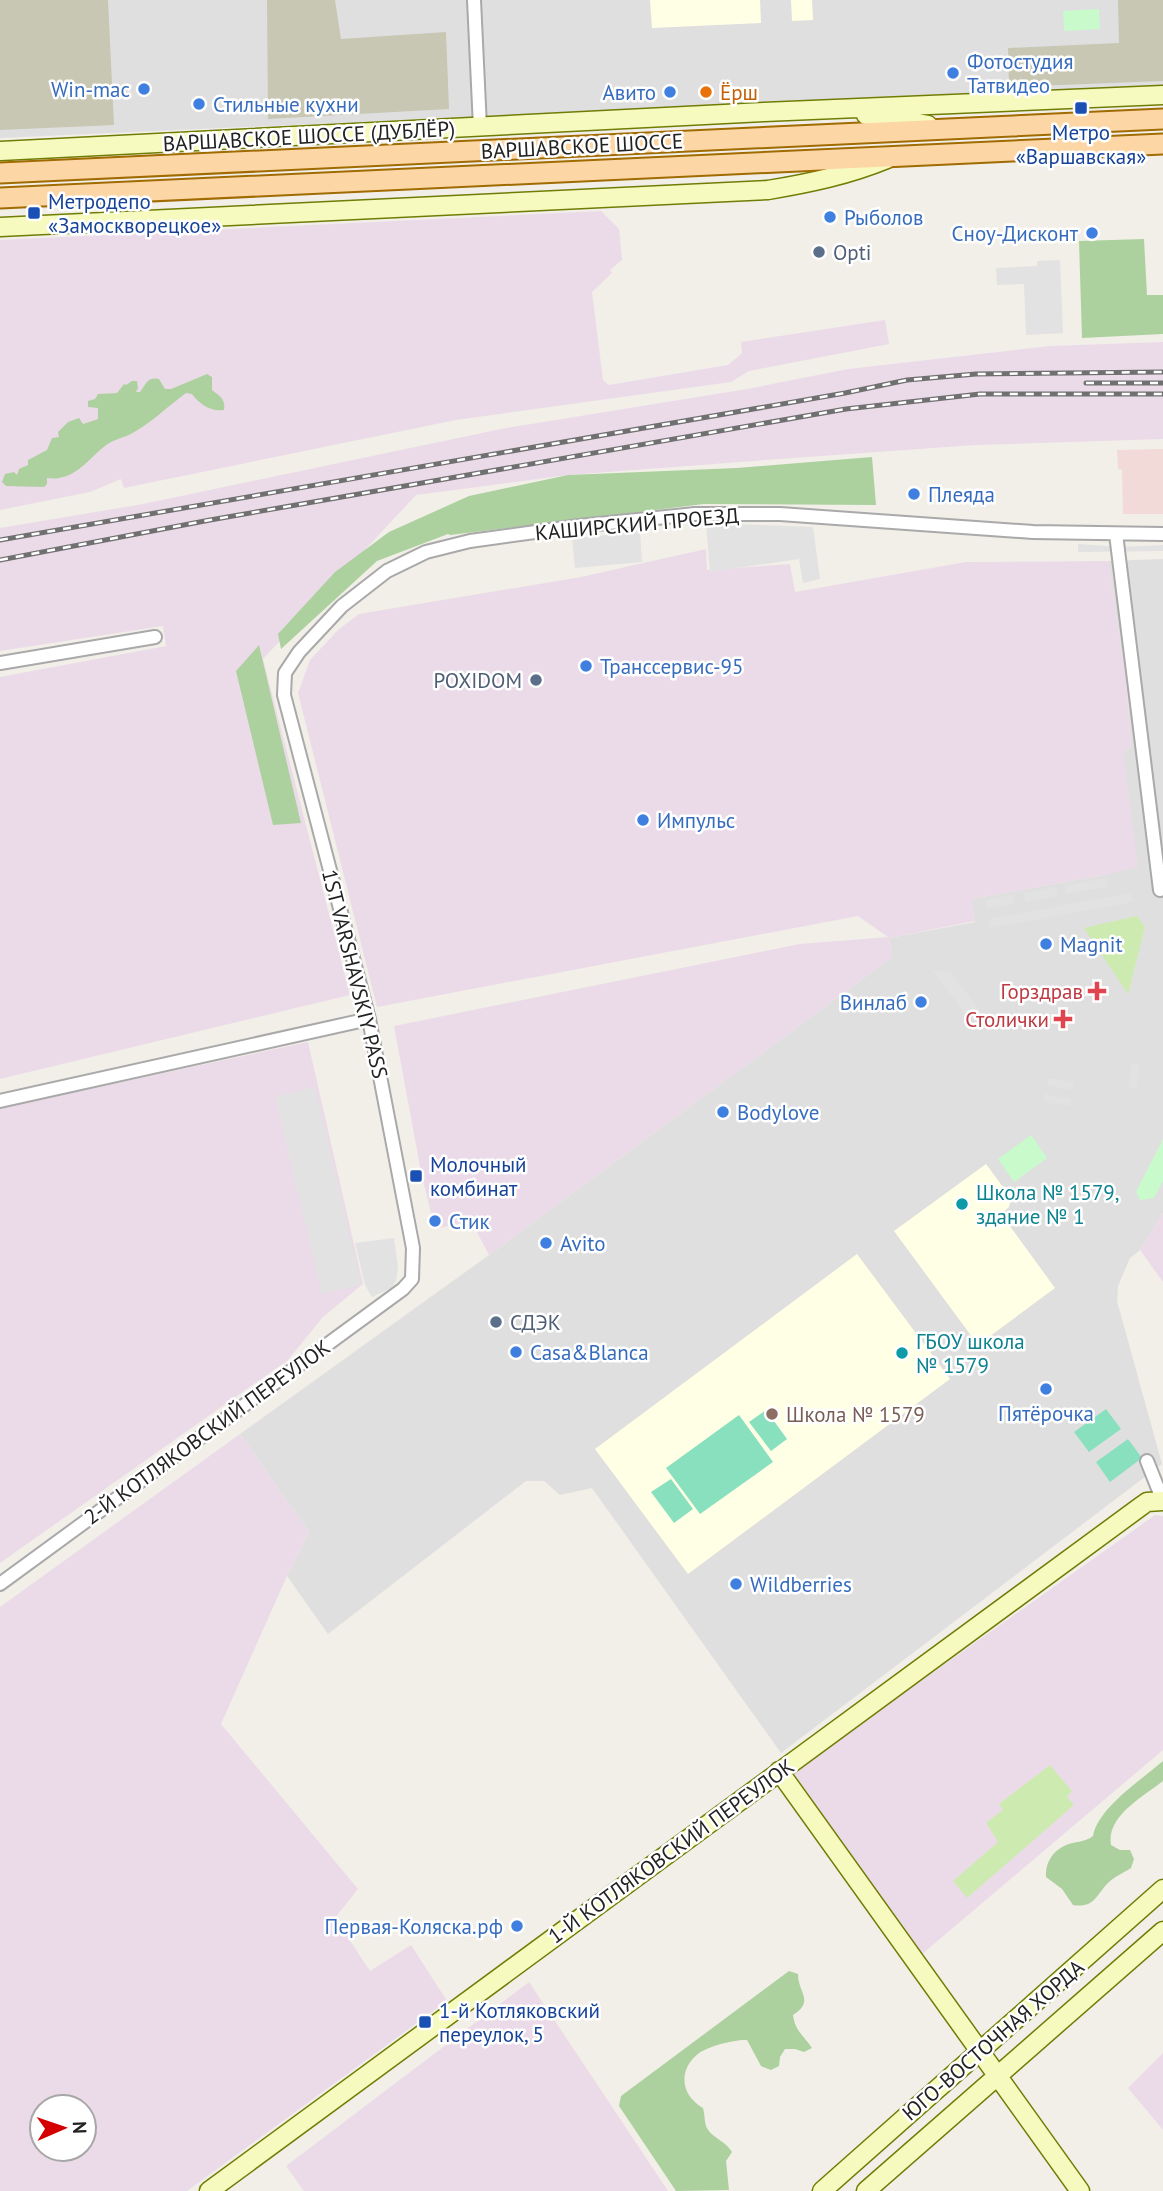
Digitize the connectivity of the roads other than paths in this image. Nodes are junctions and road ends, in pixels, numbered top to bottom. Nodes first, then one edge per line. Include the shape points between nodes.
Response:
1 (474, 0) edge
2 (1163, 95) edge
3 (829, 109) junction
4 (1163, 119) edge
5 (480, 127) junction
6 (948, 129) junction
7 (1163, 144) edge
8 (0, 151) edge
9 (896, 156) junction
10 (0, 173) edge
11 (0, 198) edge
12 (0, 227) edge
13 (1116, 534) junction
14 (1163, 534) edge
15 (155, 637) dead end
16 (0, 663) edge
17 (285, 673) joint
18 (1160, 890) dead end
19 (369, 1019) junction
20 (0, 1101) edge
21 (412, 1279) joint
22 (1147, 1461) dead end
23 (1151, 1503) edge
24 (0, 1584) edge
25 (779, 1771) junction
26 (1163, 1889) edge
27 (1163, 1931) edge
28 (979, 2053) junction
29 (996, 2077) junction
30 (209, 2191) edge
31 (822, 2191) edge
32 (866, 2191) edge
33 (1080, 2191) edge

1 - 5 street
2 - 3 street, ВАРШАВСКОЕ ШОССЕ (ДУБЛЁР)
3 - 5 street, ВАРШАВСКОЕ ШОССЕ (ДУБЛЁР)
3 - 6 street
4 - 6 main road, ВАРШАВСКОЕ ШОССЕ
5 - 8 street, ВАРШАВСКОЕ ШОССЕ (ДУБЛЁР)
6 - 10 main road, ВАРШАВСКОЕ ШОССЕ
7 - 9 main road, ВАРШАВСКОЕ ШОССЕ
9 - 11 main road, ВАРШАВСКОЕ ШОССЕ
9 - 12 street via 824,181 768,190
13 - 14 street, КАШИРСКИЙ ПРОЕЗД
13 - 17 street, КАШИРСКИЙ ПРОЕЗД via 780,514 707,514 470,541 426,552 387,571 342,606
13 - 18 street
15 - 16 street
17 - 19 street, 1ST VARSHAVSKIY PASS via 284,695
19 - 20 street
19 - 21 street, 1ST VARSHAVSKIY PASS via 413,1248
21 - 24 street, 2-Й КОТЛЯКОВСКИЙ ПЕРЕУЛОК
22 - 23 street via 1154,1481
23 - 25 street, 1-Й КОТЛЯКОВСКИЙ ПЕРЕУЛОК
25 - 28 street
25 - 30 street, 1-Й КОТЛЯКОВСКИЙ ПЕРЕУЛОК
26 - 28 street, ЮГО-ВОСТОЧНАЯ ХОРДА
27 - 29 street, ЮГО-ВОСТОЧНАЯ ХОРДА
28 - 29 street
28 - 31 street, ЮГО-ВОСТОЧНАЯ ХОРДА
29 - 32 street, ЮГО-ВОСТОЧНАЯ ХОРДА
29 - 33 street

